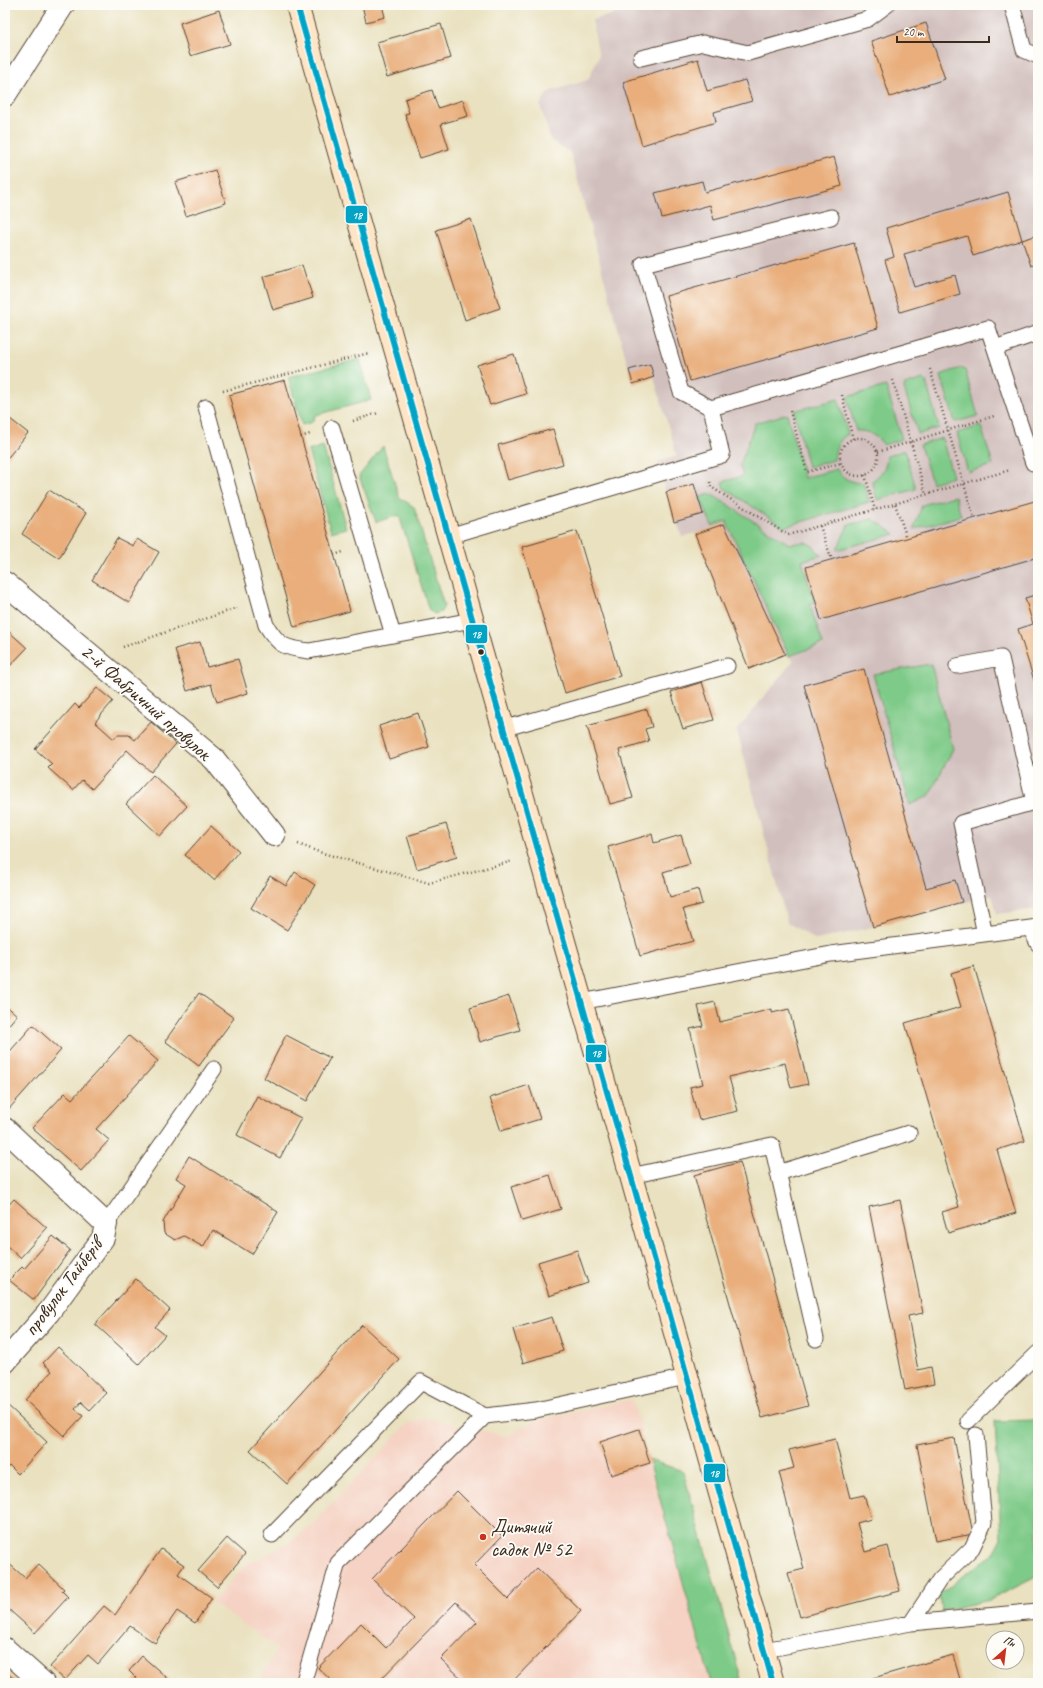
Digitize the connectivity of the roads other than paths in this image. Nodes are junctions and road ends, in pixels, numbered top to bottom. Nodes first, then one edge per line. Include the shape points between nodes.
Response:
1 (63, 5) edge
2 (296, 5) edge
3 (887, 5) edge
4 (1012, 5) edge
5 (1038, 56) edge
6 (641, 58) dead end
7 (5, 95) edge
8 (831, 217) dead end
9 (1038, 333) edge
10 (995, 348) junction
11 (206, 407) road end
12 (711, 408) junction
13 (332, 428) dead end
14 (1033, 463) road end
15 (449, 536) junction
16 (5, 584) edge
17 (472, 620) junction
18 (393, 635) junction
19 (727, 666) dead end
20 (957, 666) dead end
21 (502, 729) junction
22 (274, 835) road end
23 (1034, 927) edge
24 (985, 934) junction
25 (1038, 944) edge
26 (581, 1002) junction
27 (214, 1069) dead end
28 (5, 1129) edge
29 (909, 1133) dead end
30 (778, 1173) junction
31 (631, 1176) junction
32 (106, 1224) junction
33 (816, 1339) dead end
34 (1038, 1353) edge
35 (5, 1362) edge
36 (686, 1377) junction
37 (485, 1416) junction
38 (968, 1421) dead end
39 (976, 1435) dead end
40 (272, 1535) dead end
41 (1038, 1611) edge
42 (911, 1623) junction
43 (5, 1649) edge
44 (764, 1650) junction
45 (305, 1677) dead end
46 (43, 1683) edge
47 (773, 1683) edge

1 - 7 street
2 - 15 street
3 - 6 lane via 868,19 748,53 703,42
4 - 5 lane via 1024,50
8 - 12 lane via 643,264 681,392
9 - 10 lane
10 - 12 lane via 988,328
10 - 14 lane
11 - 18 lane via 266,625 275,639 288,649 309,651
12 - 15 lane via 722,455
13 - 18 lane
15 - 17 street
16 - 22 street, 2-й Фабричний провулок via 214,759
17 - 18 lane
17 - 21 street
19 - 21 lane
20 - 24 lane via 1001,658 1034,802 961,823
21 - 26 street
23 - 24 lane
23 - 25 lane
24 - 26 lane via 831,954
26 - 31 street
27 - 32 lane
28 - 32 street, провулок Тайберів
29 - 30 lane
30 - 31 lane via 772,1145
30 - 33 lane
31 - 36 street
32 - 35 street, провулок Тайберів via 103,1238 49,1312
34 - 38 lane
36 - 37 lane via 536,1410
36 - 44 street
37 - 40 lane via 421,1382
37 - 45 lane via 338,1563
39 - 42 lane via 984,1523 972,1548 940,1579
41 - 42 lane
42 - 44 lane
43 - 46 street
44 - 47 street

